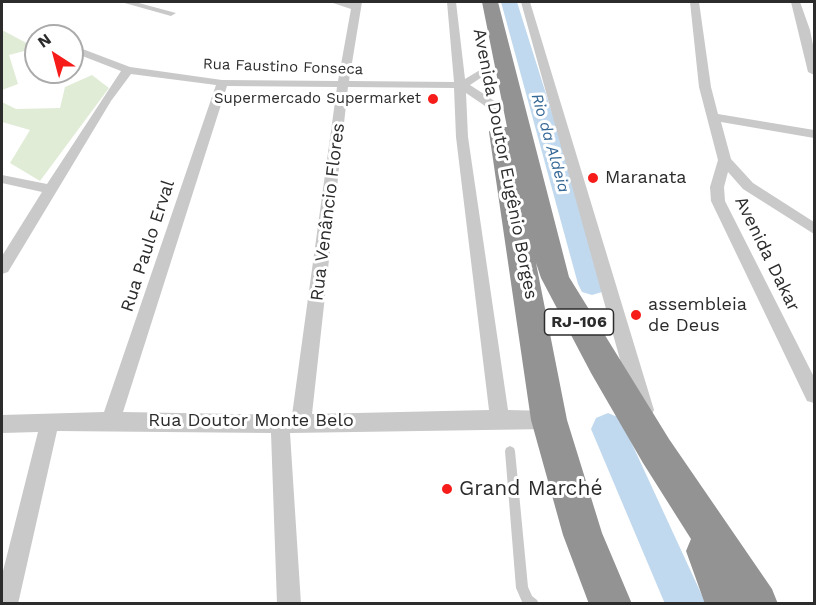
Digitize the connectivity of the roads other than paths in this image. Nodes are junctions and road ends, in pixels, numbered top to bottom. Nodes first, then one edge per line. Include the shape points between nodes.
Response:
1 (126, 2) edge
2 (335, 2) edge
3 (451, 2) edge
4 (474, 2) edge
5 (490, 2) edge
6 (525, 2) edge
7 (694, 2) edge
8 (795, 2) edge
9 (356, 4) edge
10 (171, 14) dead end
11 (84, 53) edge
12 (489, 69) junction
13 (128, 70) junction
14 (814, 72) edge
15 (222, 83) junction
16 (343, 84) junction
17 (461, 85) junction
18 (495, 107) junction
19 (714, 117) junction
20 (814, 134) edge
21 (725, 160) junction
22 (2, 179) edge
23 (49, 189) junction
24 (814, 229) edge
25 (2, 268) edge
26 (555, 278) junction
27 (814, 395) edge
28 (500, 419) junction
29 (549, 420) junction
30 (50, 421) junction
31 (111, 421) junction
32 (291, 423) junction
33 (2, 424) edge
34 (510, 451) dead end
35 (656, 451) junction
36 (583, 535) junction
37 (6, 603) edge
38 (290, 603) edge
39 (533, 603) edge
40 (611, 603) edge
41 (628, 603) edge
42 (727, 603) edge
43 (758, 603) edge

1 - 10 street
2 - 9 street
3 - 17 street
4 - 12 highway, Avenida Doutor Eugênio Borges / RJ-106
5 - 26 highway, Avenida Doutor Eugênio Borges / RJ-106
6 - 35 street, Avenida Doutor Eugênio Borges
7 - 19 street via 705,87
8 - 14 street via 806,30
9 - 16 street, Rua Venâncio Flores
11 - 13 street, Rua Faustino Fonseca
12 - 17 street
12 - 18 highway, Avenida Doutor Eugênio Borges / RJ-106
13 - 15 street, Rua Faustino Fonseca
13 - 23 street
15 - 16 street, Rua Faustino Fonseca
15 - 31 street, Rua Paulo Erval
16 - 17 street, Rua Faustino Fonseca
16 - 32 street, Rua Venâncio Flores
17 - 18 street
17 - 28 street via 462,137
18 - 29 highway, Avenida Doutor Eugênio Borges / RJ-106
19 - 20 street
19 - 21 street
21 - 24 street via 758,193
21 - 27 street, Avenida Dakar via 717,187 718,201
22 - 23 street
23 - 25 street
26 - 35 highway, Avenida Doutor Eugênio Borges / RJ-106
26 - 42 highway via 559,303 606,392 679,502 715,567
28 - 29 street, Rua Doutor Monte Belo
28 - 32 street, Rua Doutor Monte Belo
29 - 36 highway, Avenida Doutor Eugênio Borges / RJ-106
30 - 31 street, Rua Doutor Monte Belo
30 - 33 street, Rua Doutor Monte Belo
30 - 37 street
31 - 32 street, Rua Doutor Monte Belo
32 - 38 street, Rua Venâncio Flores
34 - 39 lane via 522,588
35 - 43 highway, Avenida Doutor Eugênio Borges / RJ-106
36 - 40 highway, Avenida Doutor Eugênio Borges / RJ-106
36 - 41 highway

